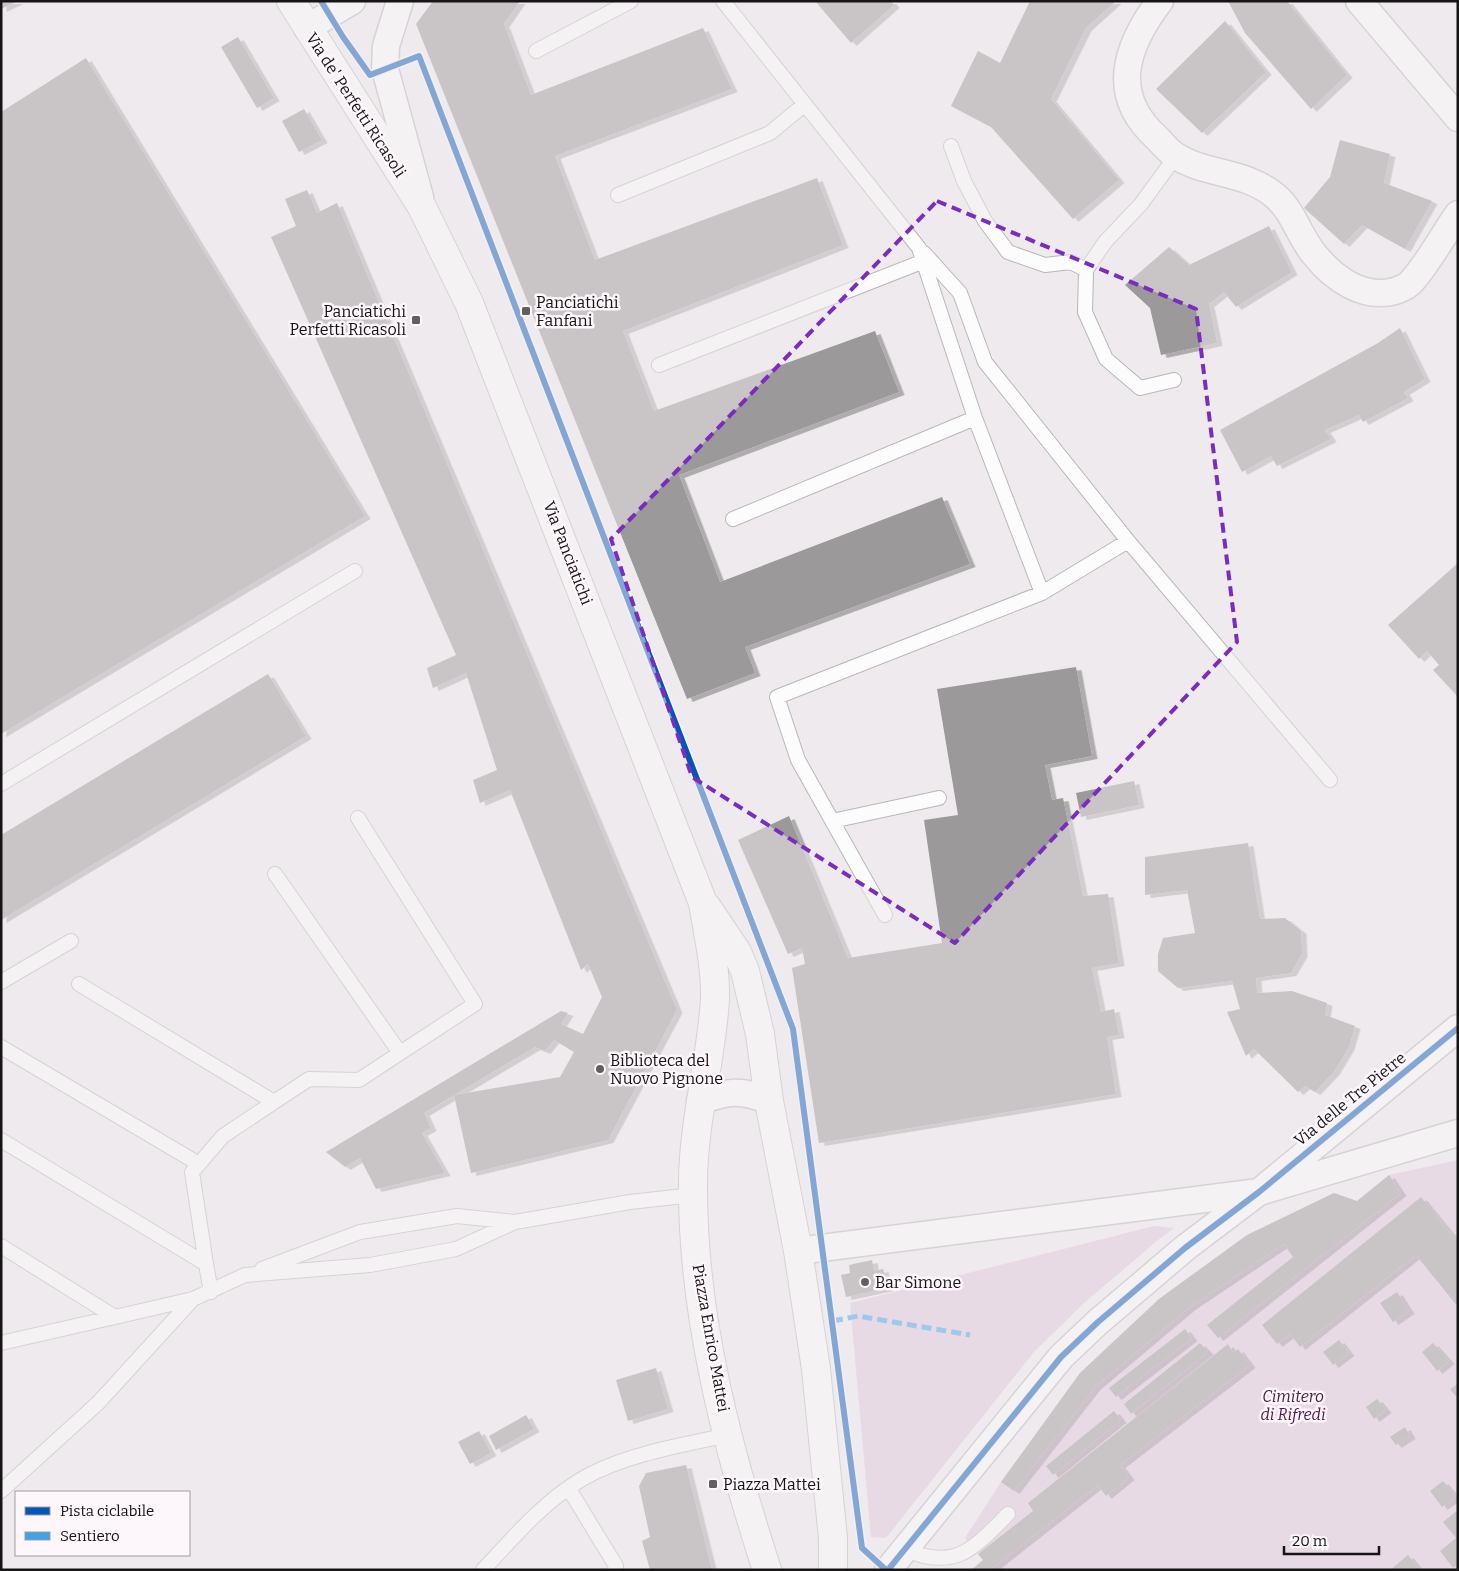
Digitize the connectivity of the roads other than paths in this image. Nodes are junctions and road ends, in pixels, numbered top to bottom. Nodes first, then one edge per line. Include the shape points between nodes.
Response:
1 (291, 1) edge
2 (352, 1) edge
3 (400, 1) edge
4 (631, 1) edge
5 (723, 1) edge
6 (1160, 1) edge
7 (1359, 1) edge
8 (307, 28) junction
9 (536, 51) dead end
10 (805, 104) junction
11 (1458, 118) edge
12 (951, 146) dead end
13 (1176, 156) junction
14 (618, 195) dead end
15 (422, 207) junction
16 (1458, 214) edge
17 (922, 254) junction
18 (1086, 270) junction
19 (659, 365) dead end
20 (1174, 380) dead end
21 (975, 418) junction
22 (733, 519) dead end
23 (1128, 541) junction
24 (355, 571) dead end
25 (1042, 593) junction
26 (1330, 780) dead end
27 (1, 784) edge
28 (939, 798) dead end
29 (358, 818) dead end
30 (832, 821) junction
31 (275, 874) dead end
32 (704, 902) junction
33 (885, 915) dead end
34 (71, 940) dead end
35 (1, 982) edge
36 (78, 984) dead end
37 (1458, 1028) edge
38 (1, 1047) edge
39 (400, 1053) junction
40 (700, 1101) junction
41 (274, 1102) junction
42 (769, 1102) junction
43 (1458, 1133) edge
44 (1, 1140) edge
45 (199, 1164) junction
46 (1259, 1192) junction
47 (693, 1195) junction
48 (515, 1222) junction
49 (1, 1246) edge
50 (798, 1251) junction
51 (206, 1264) junction
52 (245, 1275) junction
53 (211, 1292) junction
54 (193, 1299) junction
55 (115, 1317) junction
56 (1, 1343) edge
57 (729, 1435) junction
58 (569, 1489) junction
59 (1, 1492) edge
60 (1008, 1514) dead end
61 (906, 1550) junction
62 (483, 1570) edge
63 (615, 1570) edge
64 (767, 1570) edge
65 (833, 1570) edge
66 (888, 1570) edge

1 - 8 main road, Via de' Perfetti Ricasoli
2 - 8 street
3 - 15 street via 386,46 385,69
4 - 9 lane
5 - 10 lane
6 - 13 street via 1135,42 1127,72 1128,95 1135,113 1147,129
7 - 11 street
8 - 15 main road, Via de' Perfetti Ricasoli
10 - 14 lane via 770,133
10 - 17 lane
12 - 18 lane via 964,181 985,221 1008,252 1045,265 1072,262
13 - 16 street via 1232,174 1274,195 1289,211 1314,255 1351,287 1370,294 1389,293 1410,284
13 - 18 lane via 1142,204 1105,242
15 - 32 main road, Via Panciatichi via 484,337
17 - 19 lane
17 - 21 lane
17 - 23 lane via 960,293 985,362
18 - 20 lane via 1085,312 1106,359 1140,388
21 - 22 lane
21 - 25 lane
23 - 25 lane
23 - 26 lane
24 - 27 lane
25 - 30 lane via 777,697 798,760
28 - 30 lane
29 - 39 lane via 475,1004
30 - 33 lane
31 - 39 lane
32 - 40 main road, Piazza Enrico Mattei via 715,987
32 - 42 main road via 746,971 760,1034
34 - 35 lane
36 - 41 lane
37 - 46 street, Via delle Tre Pietre
38 - 45 lane
39 - 41 lane via 359,1080 308,1079
40 - 42 street via 738,1092 753,1094
40 - 47 main road, Piazza Enrico Mattei
41 - 45 lane via 223,1136
42 - 50 main road
43 - 46 street
44 - 51 lane
45 - 51 lane via 192,1172
46 - 50 street
46 - 61 street, Via delle Tre Pietre via 1185,1248 1061,1357
47 - 48 lane via 630,1202
47 - 57 main road, Piazza Enrico Mattei via 699,1283
48 - 52 lane via 456,1249 370,1265
48 - 52 lane via 457,1216 360,1232
49 - 55 lane
50 - 65 main road via 816,1370 833,1538
51 - 53 lane
52 - 53 lane
53 - 54 lane
54 - 55 lane
54 - 59 lane via 98,1403
55 - 56 lane
57 - 58 lane via 608,1466
57 - 64 main road, Piazza Enrico Mattei
58 - 62 lane via 538,1512
58 - 63 lane via 616,1566
60 - 61 lane via 958,1563 941,1566
61 - 66 street, Via delle Tre Pietre

